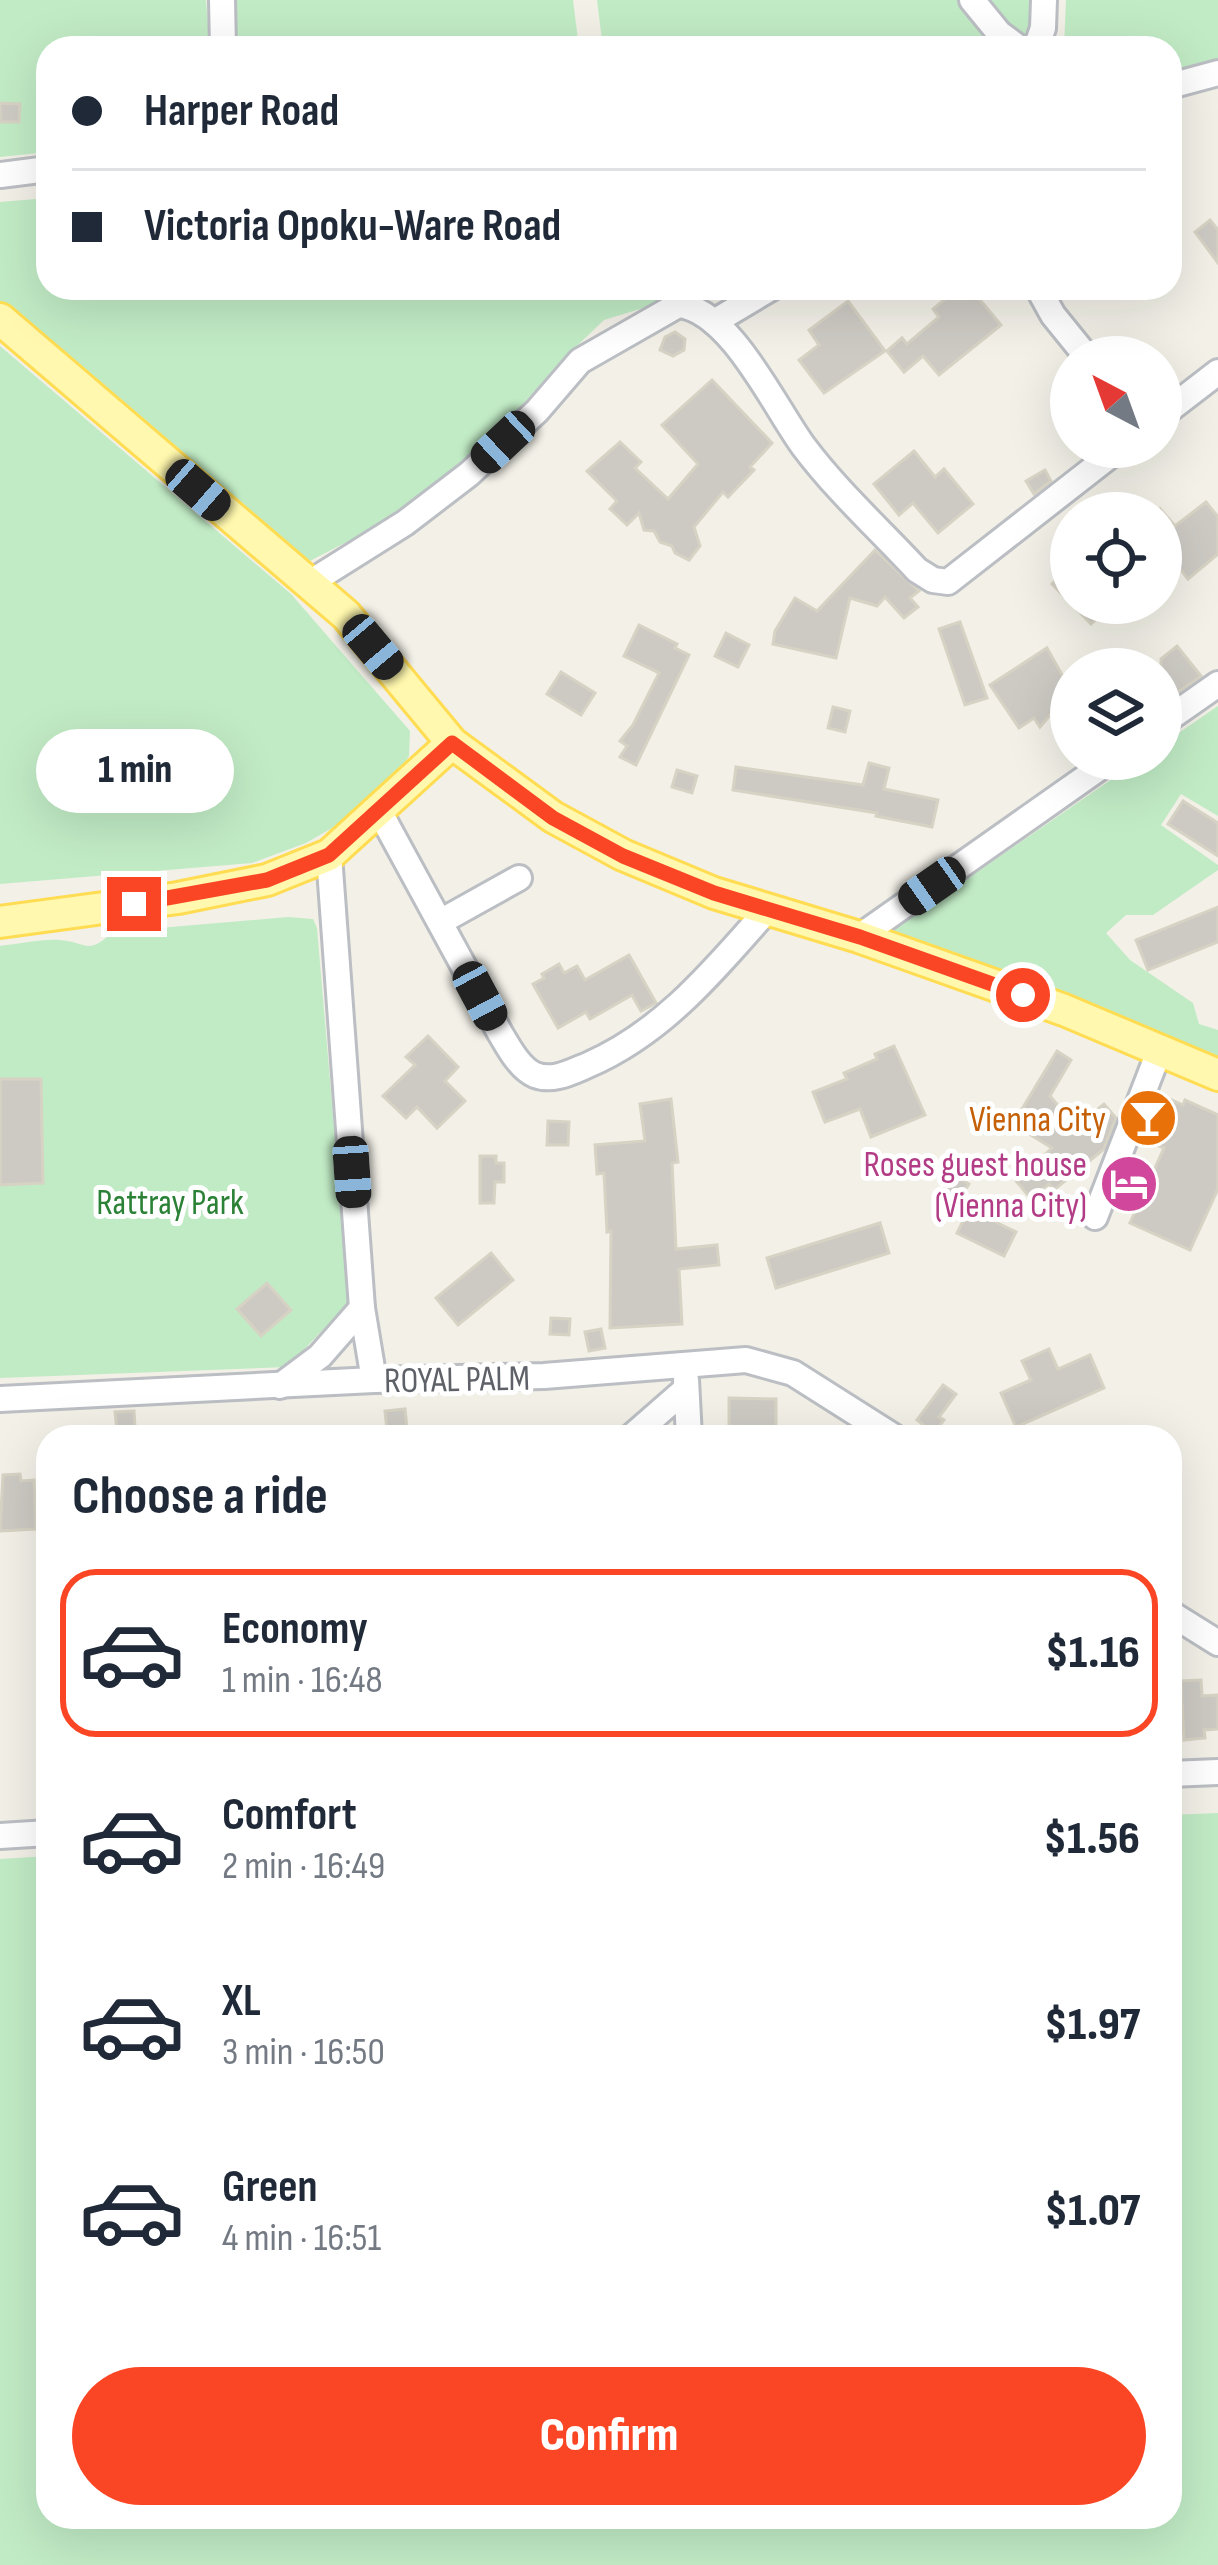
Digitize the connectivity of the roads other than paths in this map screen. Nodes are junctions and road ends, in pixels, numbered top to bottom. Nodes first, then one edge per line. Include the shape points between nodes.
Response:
1 (222, 0) edge
2 (972, 0) edge
3 (1044, 0) edge
4 (223, 36) edge
5 (1003, 36) edge
6 (1040, 36) edge
7 (1218, 73) edge
8 (1182, 83) edge
9 (36, 170) edge
10 (0, 175) edge
11 (751, 300) edge
12 (1045, 300) edge
13 (0, 319) edge
14 (715, 322) junction
15 (1070, 336) edge
16 (1218, 372) edge
17 (1182, 400) edge
18 (1094, 468) edge
19 (308, 584) junction
20 (1218, 684) edge
21 (1182, 709) edge
22 (452, 743) junction
23 (1082, 780) edge
24 (378, 809) junction
25 (329, 855) junction
26 (519, 878) dead end
27 (768, 909) junction
28 (0, 922) edge
29 (440, 922) junction
30 (860, 937) junction
31 (1160, 1049) junction
32 (1218, 1075) edge
33 (1095, 1217) dead end
34 (362, 1308) junction
35 (685, 1377) junction
36 (374, 1380) junction
37 (278, 1388) junction
38 (0, 1399) edge
39 (642, 1425) edge
40 (688, 1425) edge
41 (875, 1425) edge
42 (1182, 1620) edge
43 (1218, 1643) edge
44 (1218, 1772) edge
45 (1182, 1774) edge
46 (36, 1834) edge
47 (0, 1836) edge

1 - 4 street
2 - 5 street
3 - 6 street
7 - 8 street
9 - 10 street
11 - 14 street
12 - 15 street
13 - 19 main road
14 - 18 street via 805,449 933,580 948,582
14 - 19 street via 678,305 580,361 470,474
16 - 17 street
19 - 22 main road via 346,615
20 - 21 street
22 - 24 main road
22 - 27 main road via 553,818 623,856
23 - 30 street
24 - 25 main road
24 - 29 street
25 - 28 main road via 267,880
25 - 34 street
26 - 29 street
27 - 29 street via 686,1000 622,1050 559,1078 534,1075 513,1054
27 - 30 main road
30 - 31 main road
31 - 32 main road
31 - 33 street
34 - 36 street
34 - 37 street
35 - 36 street, ROYAL PALM
35 - 39 street
35 - 40 street
35 - 41 street, ROYAL PALM via 746,1360 793,1372
36 - 37 street, ROYAL PALM
37 - 38 street, ROYAL PALM
42 - 43 street
44 - 45 street
46 - 47 street

